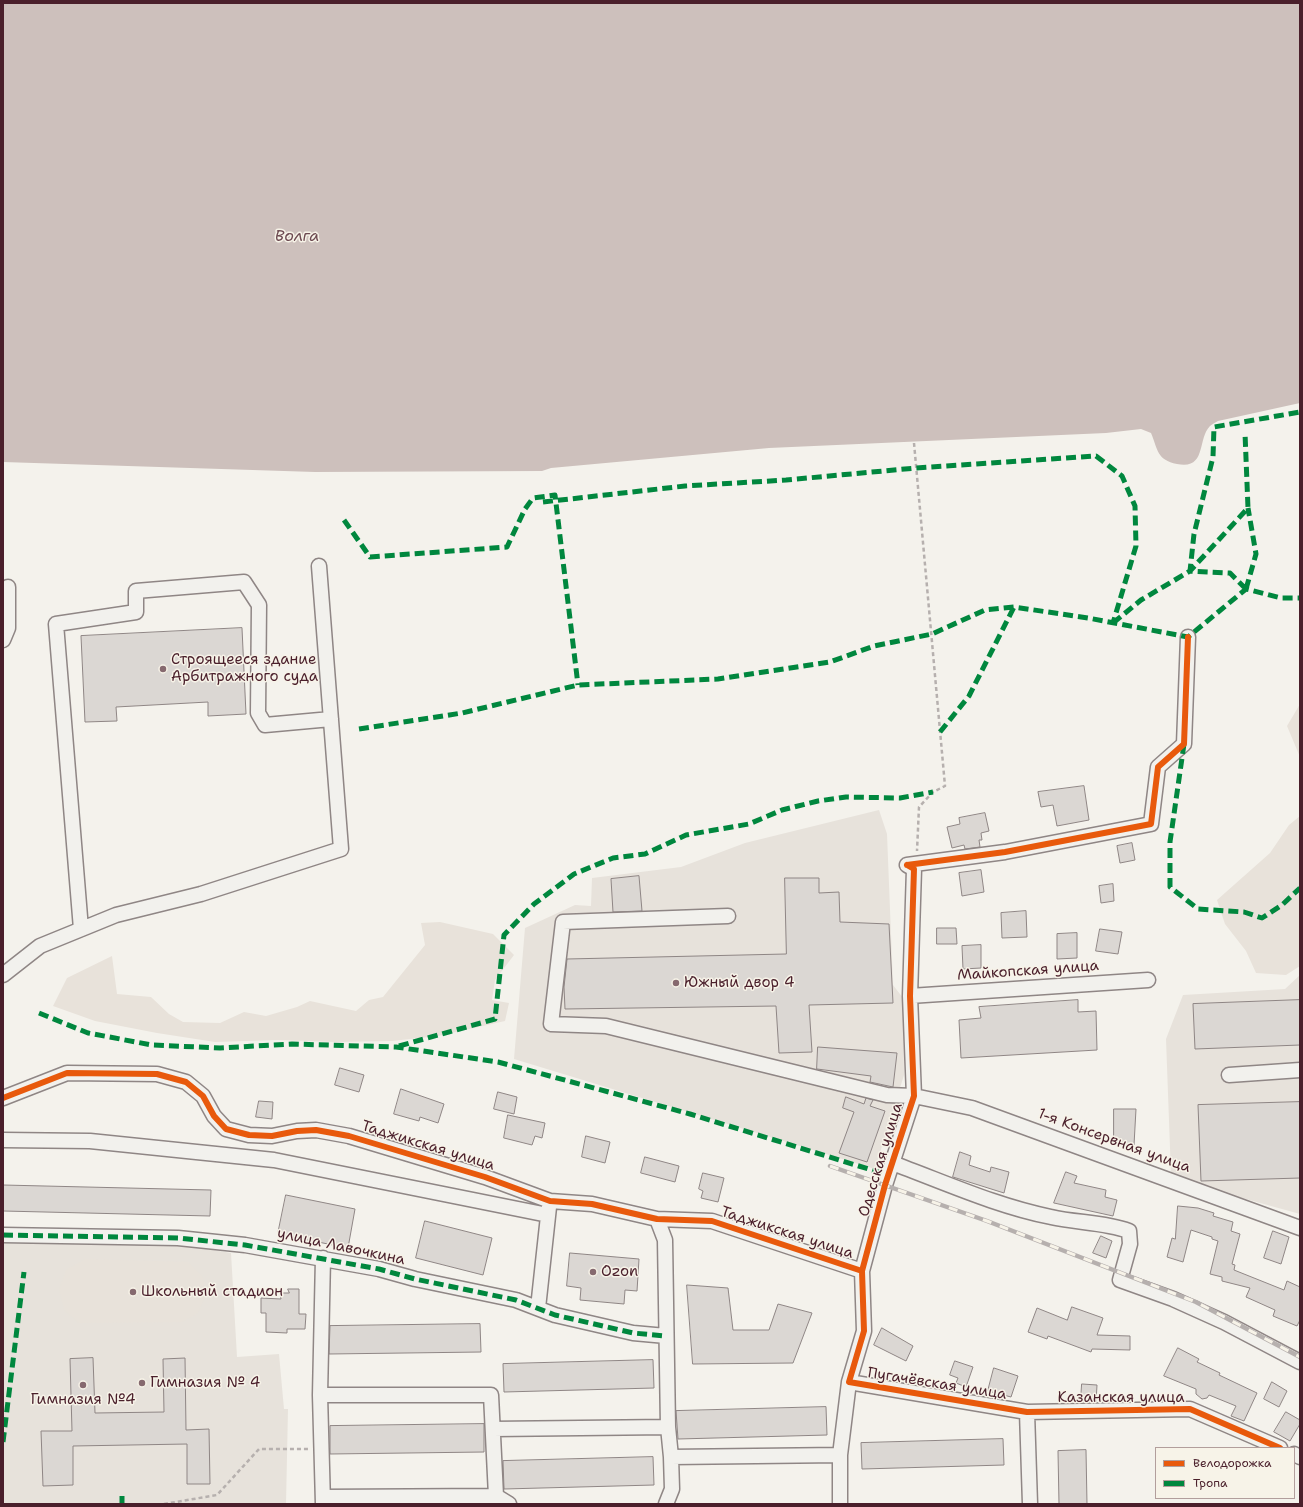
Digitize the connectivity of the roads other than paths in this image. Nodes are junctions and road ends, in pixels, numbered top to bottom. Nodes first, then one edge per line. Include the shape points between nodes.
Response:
1 (318, 566) dead end
2 (8, 587) dead end
3 (1188, 637) dead end
4 (3, 640) edge
5 (331, 718) junction
6 (728, 916) dead end
7 (81, 929) junction
8 (3, 975) edge
9 (1148, 980) dead end
10 (910, 996) junction
11 (1300, 1070) edge
12 (1228, 1075) dead end
13 (914, 1096) junction
14 (3, 1098) edge
15 (3, 1140) edge
16 (892, 1163) junction
17 (550, 1200) junction
18 (548, 1215) junction
19 (658, 1219) junction
20 (1300, 1228) edge
21 (3, 1235) edge
22 (323, 1258) junction
23 (862, 1271) junction
24 (538, 1308) junction
25 (864, 1331) joint
26 (666, 1336) junction
27 (1300, 1362) edge
28 (849, 1382) junction
29 (320, 1395) junction
30 (1027, 1412) junction
31 (668, 1427) junction
32 (493, 1429) junction
33 (1278, 1447) edge
34 (840, 1455) junction
35 (671, 1457) junction
36 (496, 1496) junction
37 (323, 1500) edge
38 (509, 1504) edge
39 (666, 1504) edge
40 (840, 1504) edge
41 (1030, 1504) edge

1 - 5 street
2 - 4 street via 8,628
3 - 10 street, Одесская улица via 1184,744 1158,767 1151,824 1005,852 907,864 914,869
5 - 7 street via 341,849 201,894 116,915
5 - 7 street via 265,725 258,713 259,604 244,582 136,591 136,612 56,624
6 - 13 street, 1-я Консервная улица via 563,922 551,1024 606,1026 887,1095
7 - 8 street via 40,946
9 - 10 street, Майкопская улица
10 - 13 street, Одесская улица
11 - 12 street
13 - 16 street, Одесская улица
13 - 20 street, 1-я Консервная улица via 972,1108
14 - 17 street, Таджикская улица via 67,1073 157,1074 186,1082 203,1096 214,1116 226,1129 249,1135 272,1136 316,1130 349,1136 485,1177
15 - 18 street via 90,1141 274,1160
16 - 23 street, Одесская улица
16 - 27 street via 992,1202 1051,1218 1116,1227 1129,1232 1130,1244 1120,1280 1173,1299 1224,1322
17 - 18 street
17 - 19 street, Таджикская улица via 592,1204
18 - 24 street
19 - 23 street, Таджикская улица via 712,1221
19 - 26 street via 665,1240
21 - 22 street, улица Лавочкина via 178,1238 244,1245
22 - 24 street, улица Лавочкина via 516,1300
22 - 29 street
23 - 25 street, Одесская улица
24 - 26 street, улица Лавочкина via 555,1315 633,1333
25 - 28 street, Пугачёвская улица
26 - 31 street
28 - 30 street, Пугачёвская улица
28 - 34 street
29 - 32 street via 491,1395
29 - 37 street
30 - 33 street, Казанская улица via 1190,1409
30 - 41 street
31 - 32 street
31 - 35 street
32 - 36 street
34 - 35 street
34 - 40 street
35 - 39 street via 672,1489
36 - 37 street
36 - 38 street

